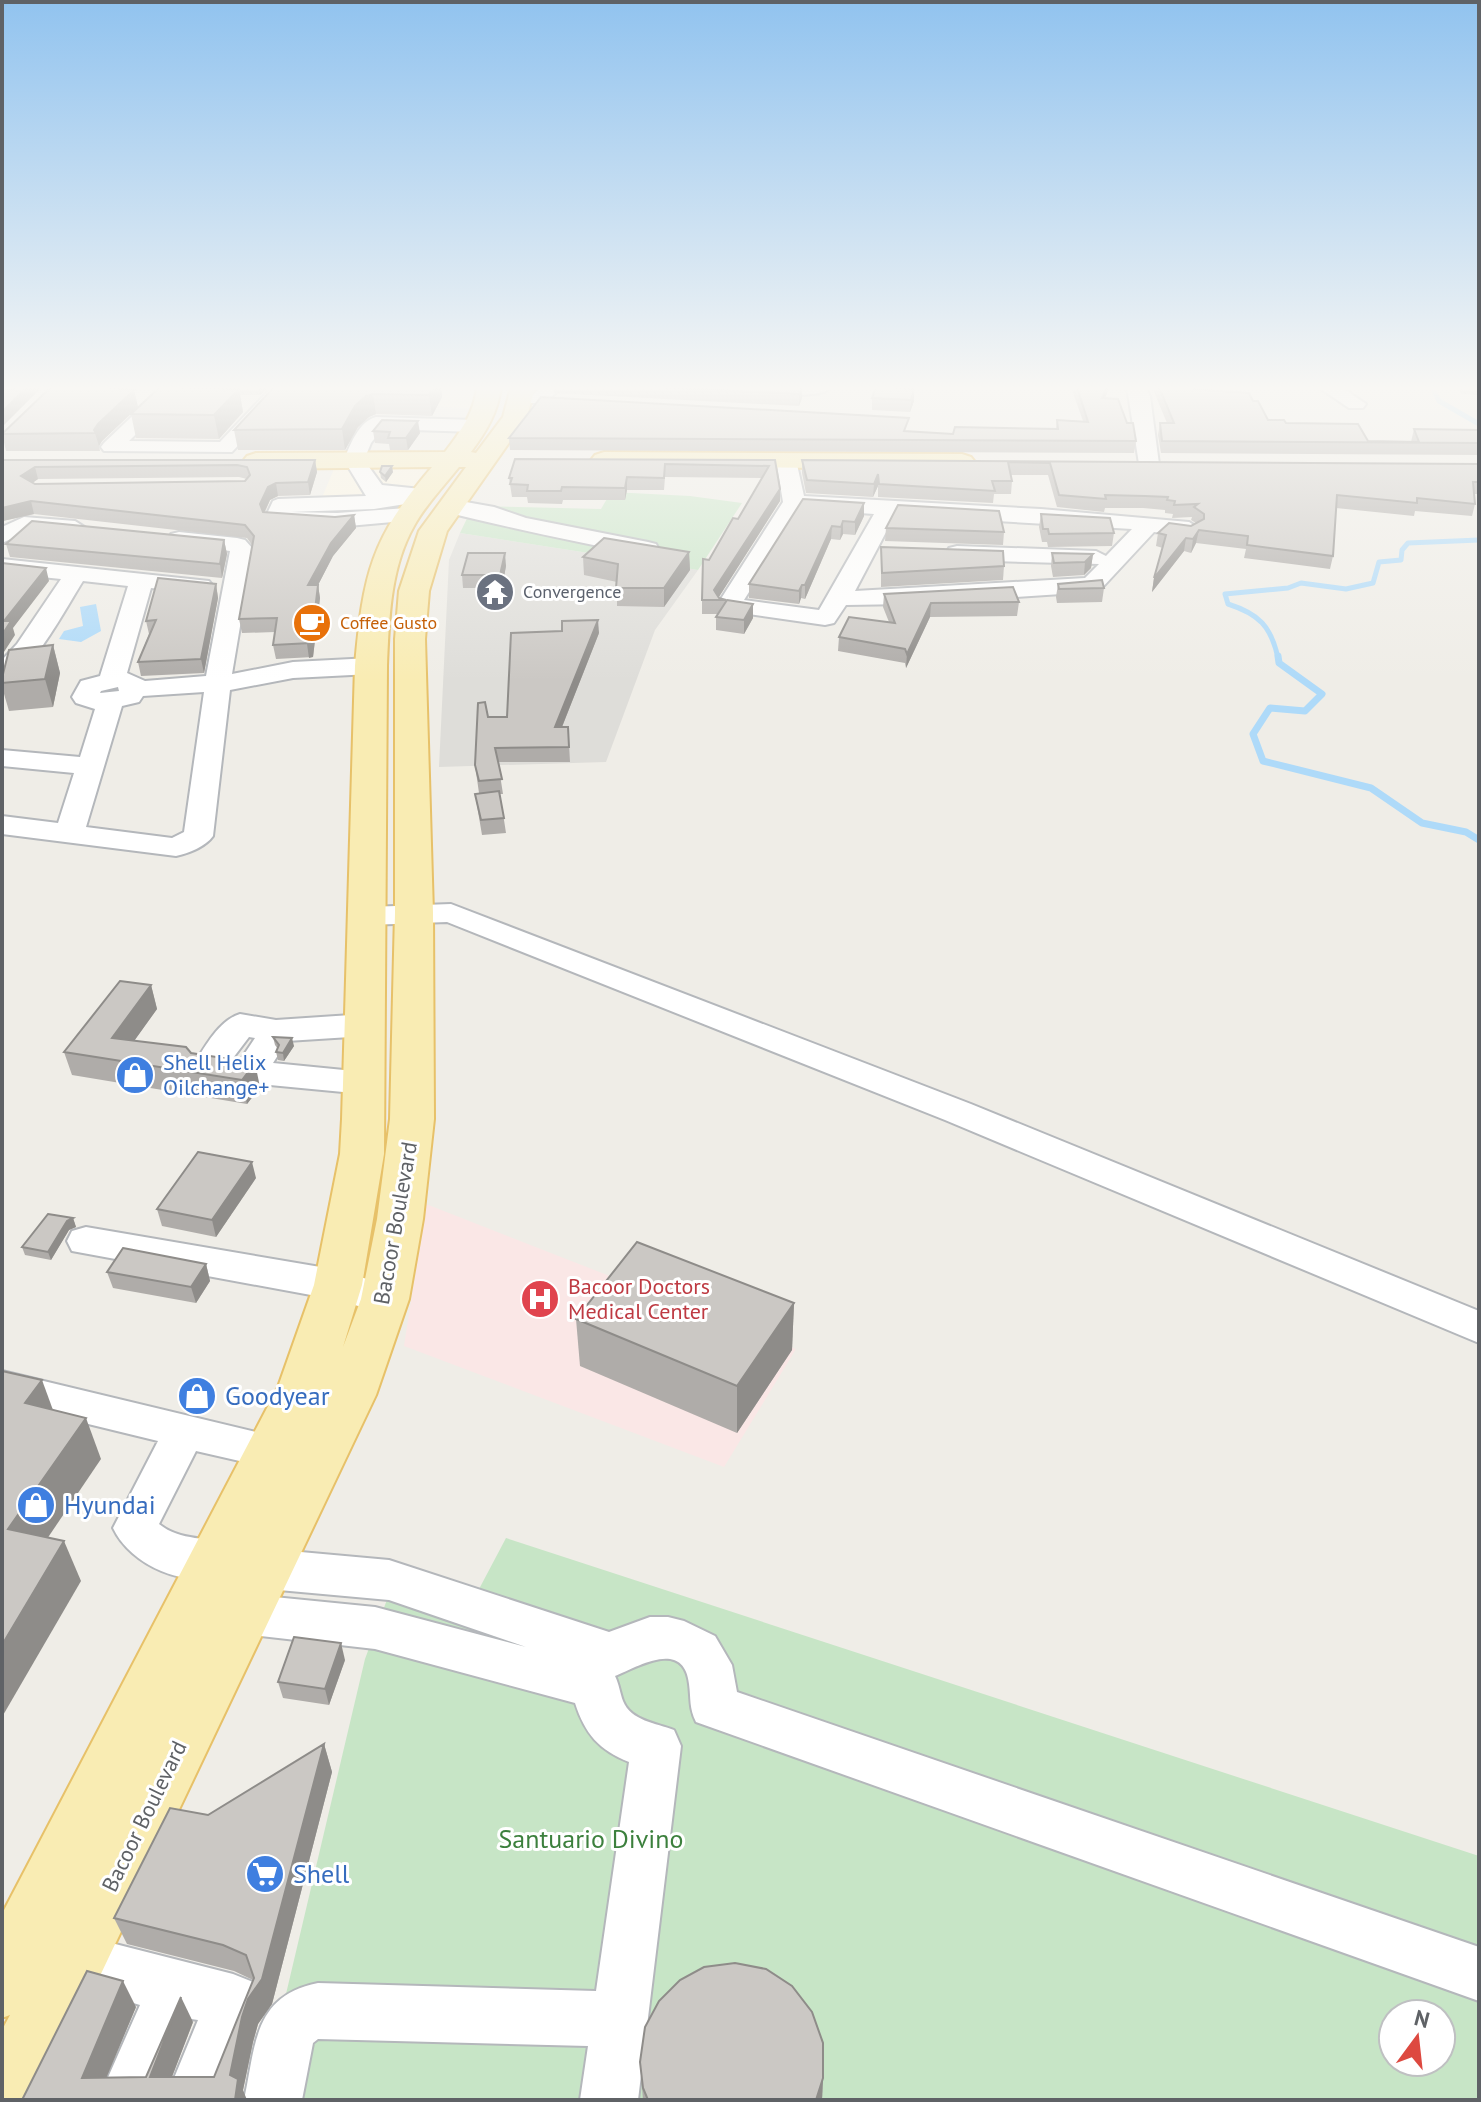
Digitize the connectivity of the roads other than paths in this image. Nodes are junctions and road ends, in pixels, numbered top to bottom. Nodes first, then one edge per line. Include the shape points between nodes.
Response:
1 (371, 485) edge
2 (410, 485) edge
3 (441, 485) edge
4 (450, 485) edge
5 (450, 485) edge
6 (791, 485) edge
7 (433, 499) junction
8 (794, 502) junction
9 (887, 509) junction
10 (1149, 524) junction
11 (1189, 529) edge
12 (96, 530) edge
13 (2, 536) edge
14 (159, 537) edge
15 (865, 550) junction
16 (896, 551) edge
17 (928, 552) edge
18 (674, 554) edge
19 (1116, 559) junction
20 (2, 566) edge
21 (77, 573) junction
22 (142, 580) junction
23 (233, 589) junction
24 (839, 598) junction
25 (14, 649) edge
26 (371, 674) junction
27 (2, 675) edge
28 (230, 682) junction
29 (119, 690) junction
30 (2, 758) edge
31 (91, 766) junction
32 (2, 825) edge
33 (69, 835) junction
34 (391, 914) junction
35 (366, 1025) junction
36 (364, 1083) junction
37 (86, 1241) dead end
38 (362, 1292) junction
39 (1479, 1328) edge
40 (2, 1387) edge
41 (185, 1431) junction
42 (270, 1451) junction
43 (227, 1583) junction
44 (415, 1614) junction
45 (72, 1960) junction
46 (1479, 1974) edge
47 (2, 1984) edge
48 (176, 1988) junction
49 (620, 2019) junction
50 (4, 2100) edge
51 (127, 2100) edge
52 (194, 2100) edge
53 (273, 2100) edge
54 (609, 2100) edge

1 - 7 street via 373,491
2 - 7 main road
3 - 7 main road, Bacoor Boulevard
4 - 7 main road, Bacoor Boulevard
5 - 7 main road
6 - 8 street
7 - 7 street via 286,504 276,518 337,520
7 - 18 street via 520,524
7 - 26 main road, Bacoor Boulevard via 398,529 376,592
7 - 34 main road, Bacoor Boulevard via 412,610
8 - 9 street
8 - 24 street via 729,605 825,618
9 - 10 street
9 - 15 street
10 - 11 street
10 - 19 street
12 - 13 street via 24,524
14 - 23 street via 237,545 242,549
15 - 16 street
15 - 24 street
17 - 19 street
19 - 24 street via 1092,585
20 - 21 street
21 - 22 street
21 - 25 street
22 - 23 street
22 - 29 street
23 - 28 street
25 - 27 street
26 - 28 street via 298,688
26 - 34 main road, Bacoor Boulevard
28 - 29 street
28 - 33 street via 198,836 176,847
29 - 31 street
30 - 31 street
31 - 33 street
32 - 33 street
34 - 35 main road, Bacoor Boulevard
34 - 38 main road, Bacoor Boulevard via 412,1119 400,1219
34 - 39 street via 451,913 958,1112
35 - 36 main road, Bacoor Boulevard
35 - 36 street via 276,1031 250,1072
36 - 38 main road, Bacoor Boulevard
37 - 38 street
38 - 42 main road, Bacoor Boulevard
38 - 43 main road, Bacoor Boulevard via 350,1395
40 - 41 street
41 - 42 street
41 - 43 street via 135,1528 148,1546
42 - 43 main road, Bacoor Boulevard
43 - 44 street via 375,1628
43 - 45 main road, Bacoor Boulevard
43 - 47 main road, Bacoor Boulevard
44 - 46 street via 613,1655 643,1638 678,1640 706,1659 715,1682 713,1706
44 - 49 street via 596,1687 598,1705 612,1728 637,1743 656,1746
45 - 48 street
45 - 50 main road, Bacoor Boulevard
48 - 51 street
48 - 52 street via 233,2002
49 - 53 street via 303,2014 288,2029
49 - 54 street

